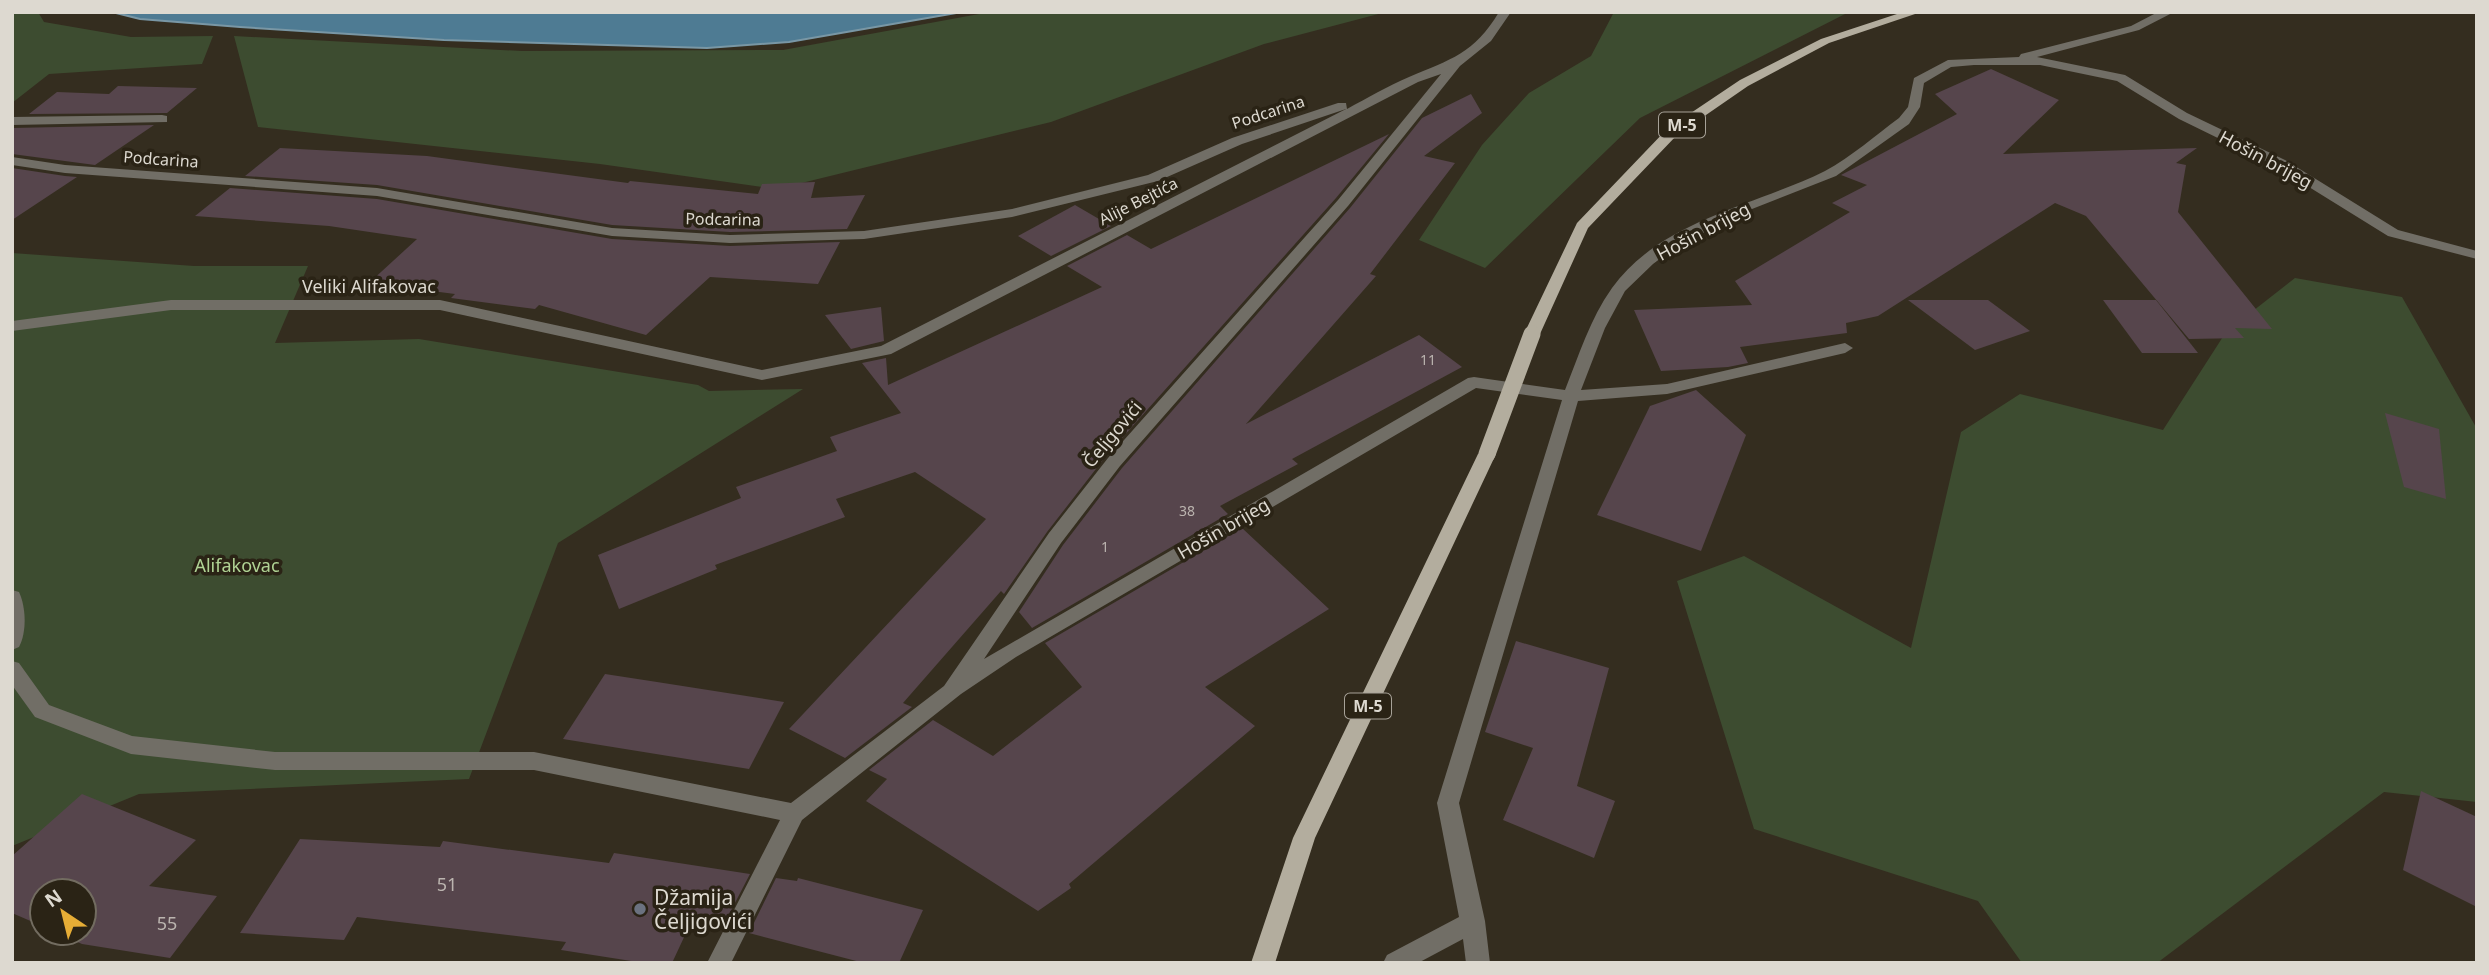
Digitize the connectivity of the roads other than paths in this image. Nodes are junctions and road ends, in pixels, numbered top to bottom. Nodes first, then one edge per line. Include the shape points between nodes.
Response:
1 (1505, 12) edge
2 (1915, 12) edge
3 (2168, 12) edge
4 (2011, 60) junction
5 (1454, 66) junction
6 (1414, 79) junction
7 (162, 119) dead end
8 (12, 121) edge
9 (12, 161) edge
10 (2477, 255) edge
11 (12, 326) edge
12 (1845, 348) dead end
13 (762, 375) joint
14 (1571, 396) junction
15 (12, 597) edge
16 (12, 642) edge
17 (12, 669) edge
18 (951, 692) junction
19 (794, 813) junction
20 (1473, 922) junction
21 (719, 963) edge
22 (1263, 963) edge
23 (1395, 963) edge
24 (1478, 963) edge

1 - 5 street, Alije Bejtića via 1493,35
2 - 22 main road, M-5, bridge via 1825,41 1744,83 1672,132 1582,226 1532,334 1487,454 1304,838
3 - 4 street via 2122,32
4 - 10 street, Hošin brijeg via 2040,61 2120,78 2183,116 2280,163 2393,233
4 - 14 street, Hošin brijeg via 1948,64 1931,71 1918,81 1914,107 1904,121 1831,173 1747,205 1672,243 1648,261 1619,289 1597,328
5 - 6 street, Alije Bejtića
5 - 18 street, Čeljgovići via 1343,203 1114,462 1055,538
6 - 9 street, Podcarina via 1237,141 1153,178 1012,213 864,235 730,239 612,232 377,192
6 - 13 street, Alije Bejtića via 885,350
7 - 8 street
11 - 13 street, Veliki Alifakovac via 172,305 440,305
12 - 14 street via 1667,389
14 - 18 street, Hošin brijeg via 1474,382 1009,652
14 - 20 street via 1448,803 1455,857
15 - 16 street
17 - 19 street via 42,711 131,745 275,761 534,761
18 - 19 street, Čeljgovići
19 - 21 street
20 - 23 street
20 - 24 street

